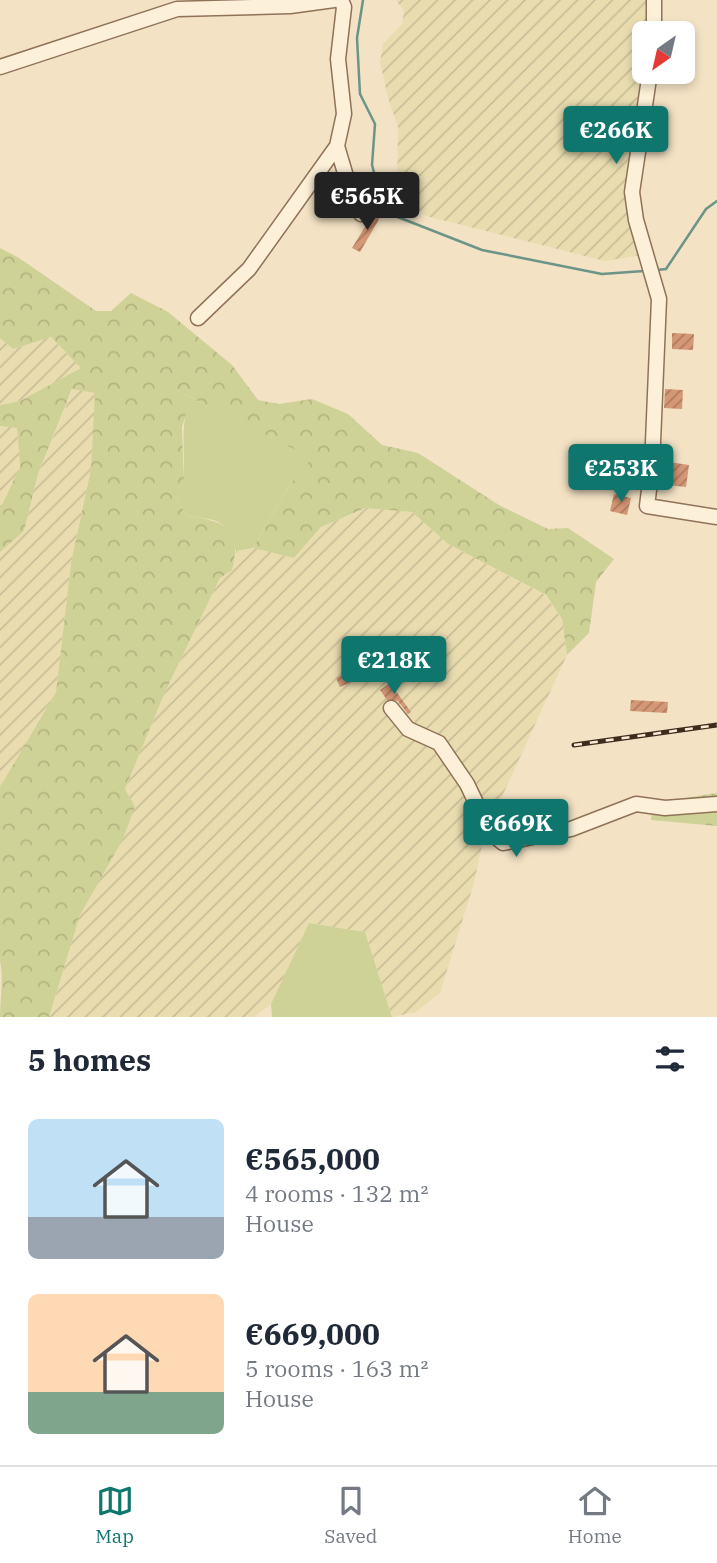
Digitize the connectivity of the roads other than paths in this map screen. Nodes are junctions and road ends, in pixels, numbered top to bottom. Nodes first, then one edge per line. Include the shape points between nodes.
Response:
1 (334, 0) edge
2 (341, 0) edge
3 (654, 0) edge
4 (654, 21) edge
5 (0, 67) edge
6 (648, 84) edge
7 (337, 146) junction
8 (361, 214) dead end
9 (198, 318) dead end
10 (717, 517) edge
11 (391, 708) dead end
12 (717, 804) edge

1 - 5 street via 177,9
2 - 7 street via 338,60 344,114
3 - 4 street
6 - 10 street via 632,192 658,288 647,506
7 - 8 street
7 - 9 street via 254,263
11 - 12 street via 408,729 439,743 467,784 490,832 502,843 571,829 636,804 665,808

